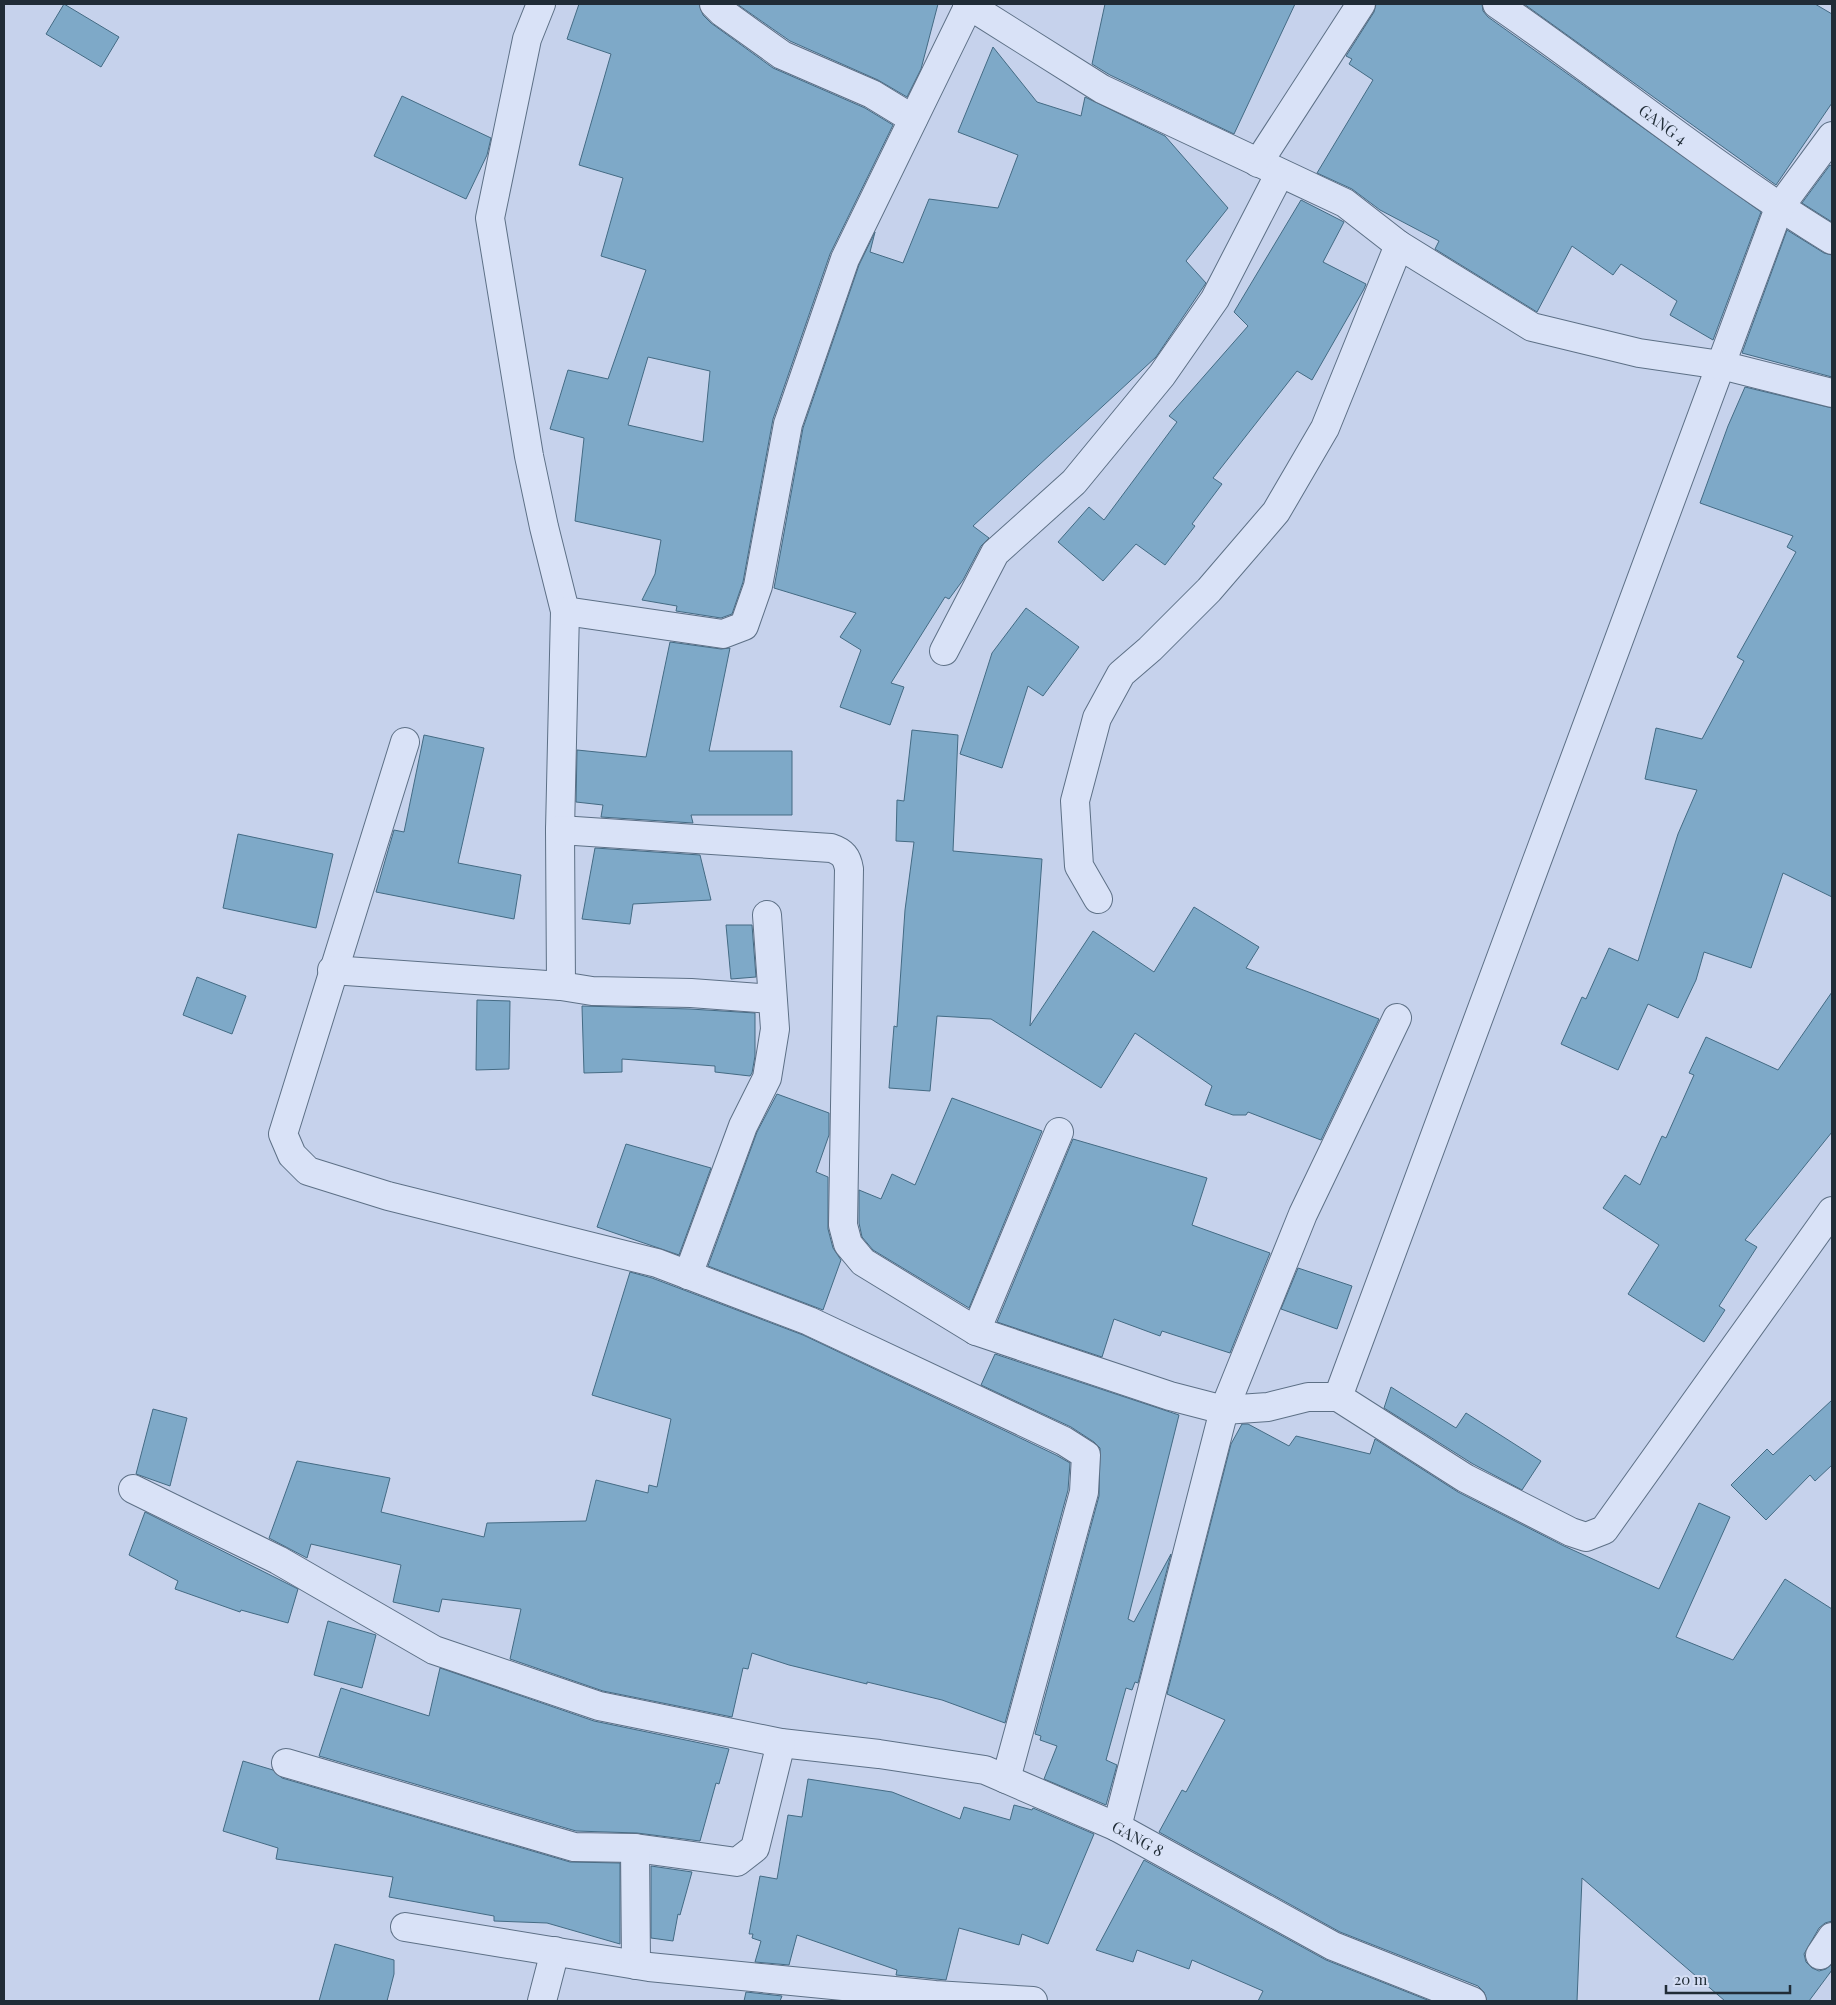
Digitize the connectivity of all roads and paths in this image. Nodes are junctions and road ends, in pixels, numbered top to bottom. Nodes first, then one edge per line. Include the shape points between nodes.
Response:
1 (541, 4) edge
2 (714, 4) edge
3 (968, 4) edge
4 (1361, 4) edge
5 (1497, 4) edge
6 (913, 119) junction
7 (1832, 136) edge
8 (1269, 168) junction
9 (1779, 208) junction
10 (1832, 240) edge
11 (1399, 246) junction
12 (1721, 365) junction
13 (1832, 393) edge
14 (565, 611) junction
15 (944, 651) dead end
16 (405, 742) dead end
17 (560, 830) junction
18 (1098, 899) dead end
19 (767, 915) dead end
20 (332, 970) junction
21 (561, 986) junction
22 (772, 999) junction
23 (1397, 1018) dead end
24 (1059, 1132) dead end
25 (1832, 1211) edge
26 (688, 1276) junction
27 (976, 1331) junction
28 (1338, 1397) junction
29 (1224, 1410) junction
30 (133, 1489) dead end
31 (781, 1743) junction
32 (286, 1762) dead end
33 (1006, 1779) junction
34 (1117, 1827) junction
35 (635, 1848) junction
36 (405, 1927) dead end
37 (555, 1951) junction
38 (636, 1964) junction
39 (826, 1993) edge
40 (542, 2001) edge
41 (1033, 2001) edge
42 (1472, 2001) edge

1 - 14 street via 527,39 490,218 530,456
2 - 6 street via 782,55 872,94
3 - 6 street
3 - 8 street via 1102,89
4 - 8 street
5 - 9 street, GANG 4
6 - 14 street via 845,259 788,424 758,586 744,626 723,634
7 - 9 street
8 - 11 street via 1345,203
8 - 15 street via 1215,299 1162,375 1074,482 995,553
9 - 10 street, GANG 4
9 - 12 street
11 - 12 street via 1532,327 1639,353
11 - 18 street via 1326,428 1276,512 1208,590 1121,674 1097,718 1075,802 1079,866
12 - 13 street
12 - 28 street
14 - 17 street
16 - 20 street
17 - 21 street
17 - 27 street via 831,848 848,860 843,1225 848,1244 863,1262
19 - 22 street
20 - 21 street
20 - 26 street via 283,1134 292,1155 308,1171 388,1196 657,1264
21 - 22 street via 592,991
22 - 26 street via 774,1029 767,1078 743,1126
23 - 29 street via 1303,1214
24 - 27 street
25 - 28 street via 1604,1530 1586,1537 1464,1478
26 - 33 street via 809,1321 1064,1441 1086,1455 1084,1492
27 - 29 street via 1170,1396
28 - 29 street via 1308,1397 1268,1407
29 - 34 street
30 - 31 street, GANG 8 via 278,1560 434,1650 599,1706
31 - 33 street, GANG 8 via 985,1770
31 - 35 street via 754,1848 737,1862
32 - 35 street via 574,1847
33 - 34 street, GANG 8
34 - 42 street, GANG 8 via 1333,1946
35 - 38 street
36 - 37 street
37 - 38 street
37 - 40 street
38 - 39 street
39 - 41 street

